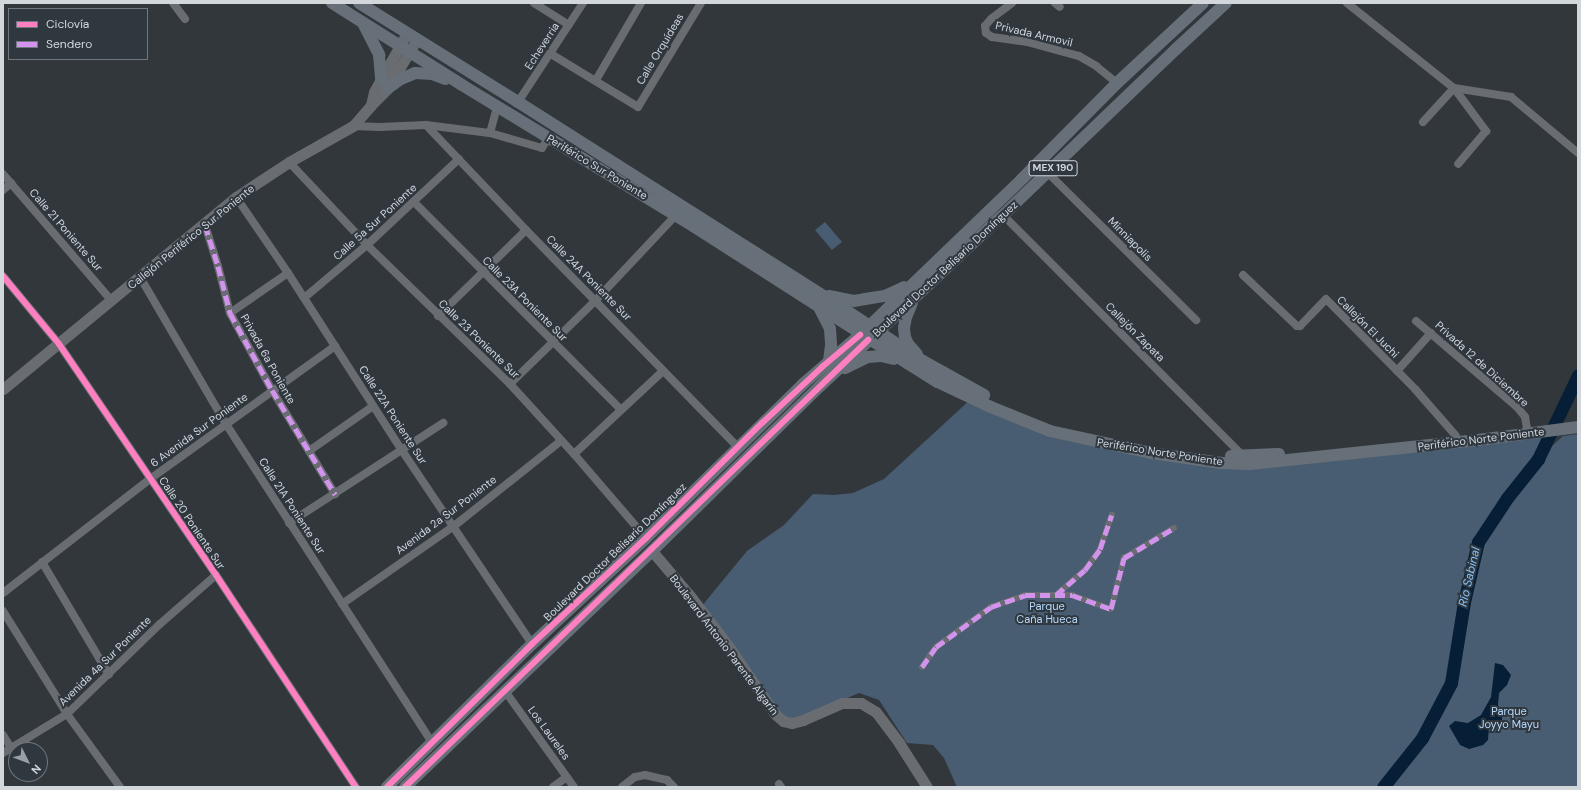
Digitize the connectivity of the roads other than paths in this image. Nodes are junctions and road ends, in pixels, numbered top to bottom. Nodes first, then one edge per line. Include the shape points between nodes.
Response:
1 (173, 3) edge
2 (332, 3) edge
3 (359, 3) edge
4 (534, 3) edge
5 (583, 3) edge
6 (641, 3) edge
7 (701, 3) edge
8 (1012, 3) edge
9 (1203, 3) edge
10 (1226, 3) edge
11 (1347, 3) edge
12 (185, 19) dead end
13 (362, 22) junction
14 (570, 25) junction
15 (412, 36) junction
16 (405, 48) junction
17 (551, 54) junction
18 (596, 80) junction
19 (1118, 82) junction
20 (384, 84) junction
21 (462, 85) junction
22 (1454, 88) junction
23 (518, 102) junction
24 (497, 106) junction
25 (1423, 122) dead end
26 (426, 125) junction
27 (353, 126) junction
28 (490, 133) junction
29 (549, 137) junction
30 (1578, 153) edge
31 (458, 159) junction
32 (289, 162) junction
33 (1458, 164) dead end
34 (1048, 173) junction
35 (3, 174) edge
36 (11, 183) junction
37 (3, 190) edge
38 (236, 197) junction
39 (663, 200) junction
40 (414, 202) junction
41 (676, 215) junction
42 (1003, 215) junction
43 (707, 222) junction
44 (204, 225) junction
45 (693, 226) junction
46 (526, 230) junction
47 (367, 245) junction
48 (483, 272) junction
49 (288, 273) junction
50 (3, 276) edge
51 (1244, 276) dead end
52 (140, 277) junction
53 (915, 288) junction
54 (817, 292) junction
55 (304, 298) junction
56 (596, 300) junction
57 (112, 301) junction
58 (817, 305) junction
59 (230, 313) junction
60 (438, 316) junction
61 (1196, 320) dead end
62 (1416, 321) dead end
63 (869, 333) junction
64 (1431, 333) junction
65 (554, 342) junction
66 (58, 344) junction
67 (335, 346) junction
68 (829, 362) junction
69 (923, 362) junction
70 (907, 363) junction
71 (663, 371) junction
72 (1397, 371) junction
73 (829, 377) junction
74 (510, 384) junction
75 (3, 389) edge
76 (272, 390) junction
77 (372, 406) junction
78 (621, 410) junction
79 (1578, 420) edge
80 (443, 423) dead end
81 (226, 424) junction
82 (1560, 426) junction
83 (1578, 427) edge
84 (1527, 428) junction
85 (1544, 429) junction
86 (1456, 436) junction
87 (561, 441) junction
88 (738, 447) junction
89 (402, 450) junction
90 (309, 451) junction
91 (574, 454) junction
92 (1247, 460) junction
93 (150, 479) junction
94 (335, 494) junction
95 (1112, 515) dead end
96 (289, 523) junction
97 (454, 526) junction
98 (1174, 528) dead end
99 (646, 538) junction
100 (652, 551) junction
101 (42, 562) junction
102 (216, 575) junction
103 (3, 593) edge
104 (1056, 595) junction
105 (342, 604) junction
106 (3, 611) edge
107 (532, 644) junction
108 (922, 667) dead end
109 (109, 675) junction
110 (505, 691) junction
111 (67, 714) junction
112 (21, 742) edge
113 (432, 743) junction
114 (567, 777) junction
115 (120, 787) edge
116 (356, 787) edge
117 (387, 787) edge
118 (405, 787) edge
119 (554, 787) edge
120 (574, 787) edge
121 (622, 787) edge
122 (674, 787) edge
123 (927, 787) edge

1 - 12 street
2 - 13 main road, Periférico Sur Poniente
3 - 15 main road, Periférico Sur Poniente
4 - 14 street
5 - 14 street, Echeverria
6 - 18 street
7 - 18 street, Calle Orquídeas via 638,107
8 - 19 street, Privada Armovil via 991,19 986,26 986,33 992,37 1027,42 1079,56
9 - 19 main road, Boulevard Doctor Belisario Domínguez / MEX 190
10 - 34 main road, Boulevard Doctor Belisario Domínguez / MEX 190
11 - 22 street
13 - 16 main road, Periférico Sur Poniente
13 - 20 main road via 379,55
14 - 17 street, Echeverria
15 - 16 main road
15 - 23 main road, Periférico Sur Poniente
16 - 20 main road
16 - 21 main road, Periférico Sur Poniente
17 - 18 street
17 - 23 street, Echeverria
19 - 53 main road, Boulevard Doctor Belisario Domínguez / MEX 190
20 - 21 main road via 415,73 432,74
20 - 27 main road via 371,105
21 - 24 main road, Periférico Sur Poniente
22 - 25 street
22 - 30 street via 1511,97
22 - 33 street via 1486,131
23 - 39 main road, Periférico Sur Poniente
24 - 28 street
24 - 29 main road, Periférico Sur Poniente
26 - 27 street
26 - 28 street
26 - 31 street, Calle 24A Poniente Sur
27 - 32 main road, Callejón Periférico Sur Poniente
28 - 29 street via 542,148
29 - 39 main road, Periférico Sur Poniente
31 - 40 street, Calle 5a Sur Poniente
31 - 46 street, Calle 24A Poniente Sur
32 - 38 main road, Callejón Periférico Sur Poniente
32 - 47 street, Calle 23 Poniente Sur
34 - 42 main road, Boulevard Doctor Belisario Domínguez / MEX 190
34 - 61 street, Minniapolis
35 - 36 street, Calle 21 Poniente Sur
36 - 37 street
36 - 57 street, Calle 21 Poniente Sur
38 - 44 main road, Callejón Periférico Sur Poniente
38 - 49 street, Calle 22A Poniente Sur
39 - 41 main road, Periférico Sur Poniente
39 - 43 main road, Periférico Sur Poniente
40 - 47 street, Calle 5a Sur Poniente
40 - 48 street, Calle 23A Poniente Sur
41 - 45 main road, Periférico Sur Poniente
41 - 56 street
42 - 53 main road, Boulevard Doctor Belisario Domínguez / MEX 190
42 - 92 street, Callejón Zapata
43 - 45 main road via 701,226
43 - 54 main road, Periférico Sur Poniente
44 - 52 main road, Callejón Periférico Sur Poniente
44 - 59 street, Privada 6a Poniente
45 - 58 main road, Periférico Sur Poniente
46 - 48 street
46 - 56 street, Calle 24A Poniente Sur
47 - 55 street, Calle 5a Sur Poniente
47 - 60 street, Calle 23 Poniente Sur
48 - 60 street
48 - 65 street, Calle 23A Poniente Sur
49 - 55 street, Calle 22A Poniente Sur
49 - 59 street
50 - 66 street, Calle 20 Poniente Sur
51 - 72 street, Callejón El Juchi via 1297,326 1300,326 1326,299
52 - 57 main road, Callejón Periférico Sur Poniente
52 - 81 street, Calle 21A Poniente Sur
53 - 54 main road via 854,301
53 - 63 main road, Boulevard Doctor Belisario Domínguez / MEX 190
53 - 69 main road via 904,328 908,344
54 - 63 main road, Periférico Sur Poniente
55 - 67 street, Calle 22A Poniente Sur
56 - 65 street
56 - 71 street, Calle 24A Poniente Sur
57 - 66 main road, Callejón Periférico Sur Poniente
58 - 63 main road, Periférico Sur Poniente
58 - 68 main road via 830,329
59 - 76 street, Privada 6a Poniente
60 - 74 street, Calle 23 Poniente Sur
62 - 64 street, Privada 12 de Diciembre
63 - 68 main road, Boulevard Doctor Belisario Domínguez / MEX 190
63 - 69 main road, Periférico Norte Poniente
63 - 70 main road, Periférico Norte Poniente
63 - 73 main road, Boulevard Doctor Belisario Domínguez / MEX 190
64 - 72 street
64 - 84 street, Privada 12 de Diciembre via 1516,407 1525,417
65 - 74 street
65 - 78 street, Calle 23A Poniente Sur
66 - 75 main road, Callejón Periférico Sur Poniente
66 - 93 street, Calle 20 Poniente Sur
67 - 76 street, 6 Avenida Sur Poniente
67 - 77 street, Calle 22A Poniente Sur
68 - 88 main road, Boulevard Doctor Belisario Domínguez / MEX 190
69 - 92 main road, Periférico Norte Poniente via 973,390 1052,425 1157,449
70 - 73 main road via 881,356 868,357
70 - 92 main road, Periférico Norte Poniente via 965,395 1050,431 1151,453 1221,463
71 - 78 street
71 - 88 street, Calle 24A Poniente Sur
72 - 86 street, Callejón El Juchi
73 - 100 main road, Boulevard Doctor Belisario Domínguez / MEX 190
74 - 87 street, Calle 23 Poniente Sur
76 - 81 street, 6 Avenida Sur Poniente
76 - 90 street, Privada 6a Poniente
77 - 89 street, Calle 22A Poniente Sur
77 - 90 street
78 - 91 street
79 - 82 main road, Periférico Norte Poniente
80 - 89 street
81 - 93 street, 6 Avenida Sur Poniente
81 - 96 street, Calle 21A Poniente Sur
82 - 83 main road, Periférico Norte Poniente
82 - 85 main road, Periférico Norte Poniente
84 - 85 main road, Periférico Norte Poniente
84 - 86 main road, Periférico Norte Poniente
85 - 92 main road, Periférico Norte Poniente
86 - 92 main road, Periférico Norte Poniente
87 - 91 street, Calle 23 Poniente Sur
87 - 97 street, Avenida 2a Sur Poniente
88 - 99 main road, Boulevard Doctor Belisario Domínguez / MEX 190
89 - 94 street
89 - 97 street, Calle 22A Poniente Sur
90 - 94 street, Privada 6a Poniente
91 - 99 street, Calle 23 Poniente Sur
93 - 101 street, 6 Avenida Sur Poniente
93 - 102 street, Calle 20 Poniente Sur
94 - 96 street
95 - 104 street via 1100,549 1085,570
96 - 105 street, Calle 21A Poniente Sur
97 - 105 street, Avenida 2a Sur Poniente
97 - 107 street, Calle 22A Poniente Sur
98 - 104 street via 1124,558 1111,609 1072,595
99 - 107 main road, Boulevard Doctor Belisario Domínguez / MEX 190
100 - 110 main road, Boulevard Doctor Belisario Domínguez / MEX 190
100 - 123 main road, Boulevard Antonio Parente Algarín via 691,597 775,714 783,721 792,723 803,720 842,703 861,703 876,712 903,748
101 - 103 street, 6 Avenida Sur Poniente
101 - 109 street
102 - 109 street, Avenida 4a Sur Poniente via 160,624
102 - 116 street, Calle 20 Poniente Sur
104 - 108 street via 1025,596 991,607 936,647
105 - 113 street, Calle 21A Poniente Sur
106 - 111 street
107 - 113 main road, Boulevard Doctor Belisario Domínguez / MEX 190
109 - 111 street, Avenida 4a Sur Poniente
110 - 114 street, Los Laureles
110 - 118 main road, Boulevard Doctor Belisario Domínguez / MEX 190
111 - 112 street, Avenida 4a Sur Poniente
111 - 115 street
113 - 117 main road, Boulevard Doctor Belisario Domínguez / MEX 190
114 - 119 street
114 - 120 street, Los Laureles
121 - 122 street via 635,777 645,776 667,780

